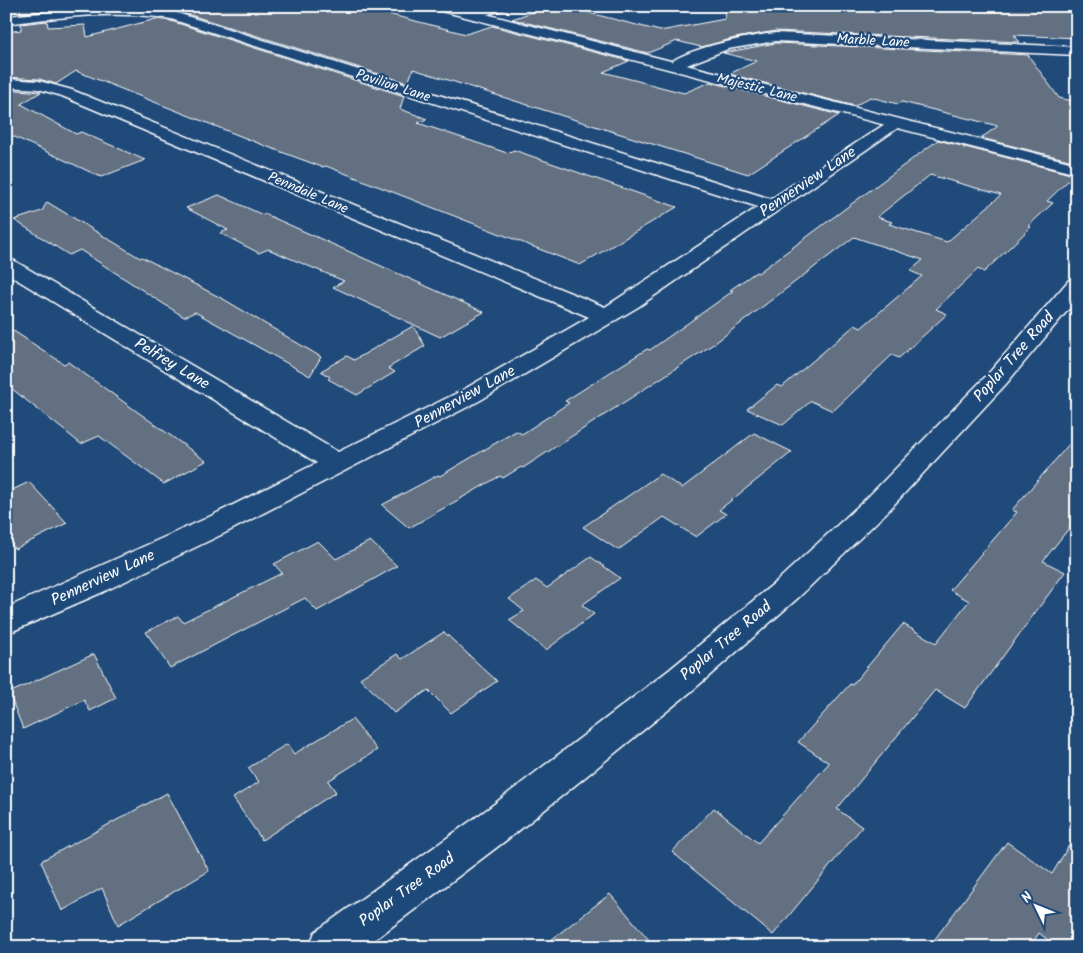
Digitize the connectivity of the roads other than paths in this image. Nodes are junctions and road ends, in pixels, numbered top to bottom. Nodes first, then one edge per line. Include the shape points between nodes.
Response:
1 (438, 6) edge
2 (500, 6) edge
3 (473, 15) junction
4 (6, 20) edge
5 (1077, 51) edge
6 (674, 66) junction
7 (6, 83) edge
8 (897, 124) junction
9 (1077, 169) edge
10 (772, 206) junction
11 (6, 264) edge
12 (1077, 285) edge
13 (607, 316) junction
14 (338, 464) junction
15 (6, 622) edge
16 (331, 947) edge

1 - 3 street, Majestic Lane
2 - 3 street
3 - 6 street, Majestic Lane
4 - 10 street, Pavilion Lane via 118,10 173,16
5 - 6 street, Marble Lane via 776,37 719,46
6 - 8 street, Majestic Lane
7 - 13 street, Penndale Lane via 39,85 67,92
8 - 9 street, Majestic Lane
8 - 10 street, Pennerview Lane
10 - 13 street, Pennerview Lane
11 - 14 street, Pelfrey Lane
12 - 16 street, Poplar Tree Road via 996,379 905,476 788,589 681,680 518,808
13 - 14 street, Pennerview Lane via 470,396
14 - 15 street, Pennerview Lane via 198,534

